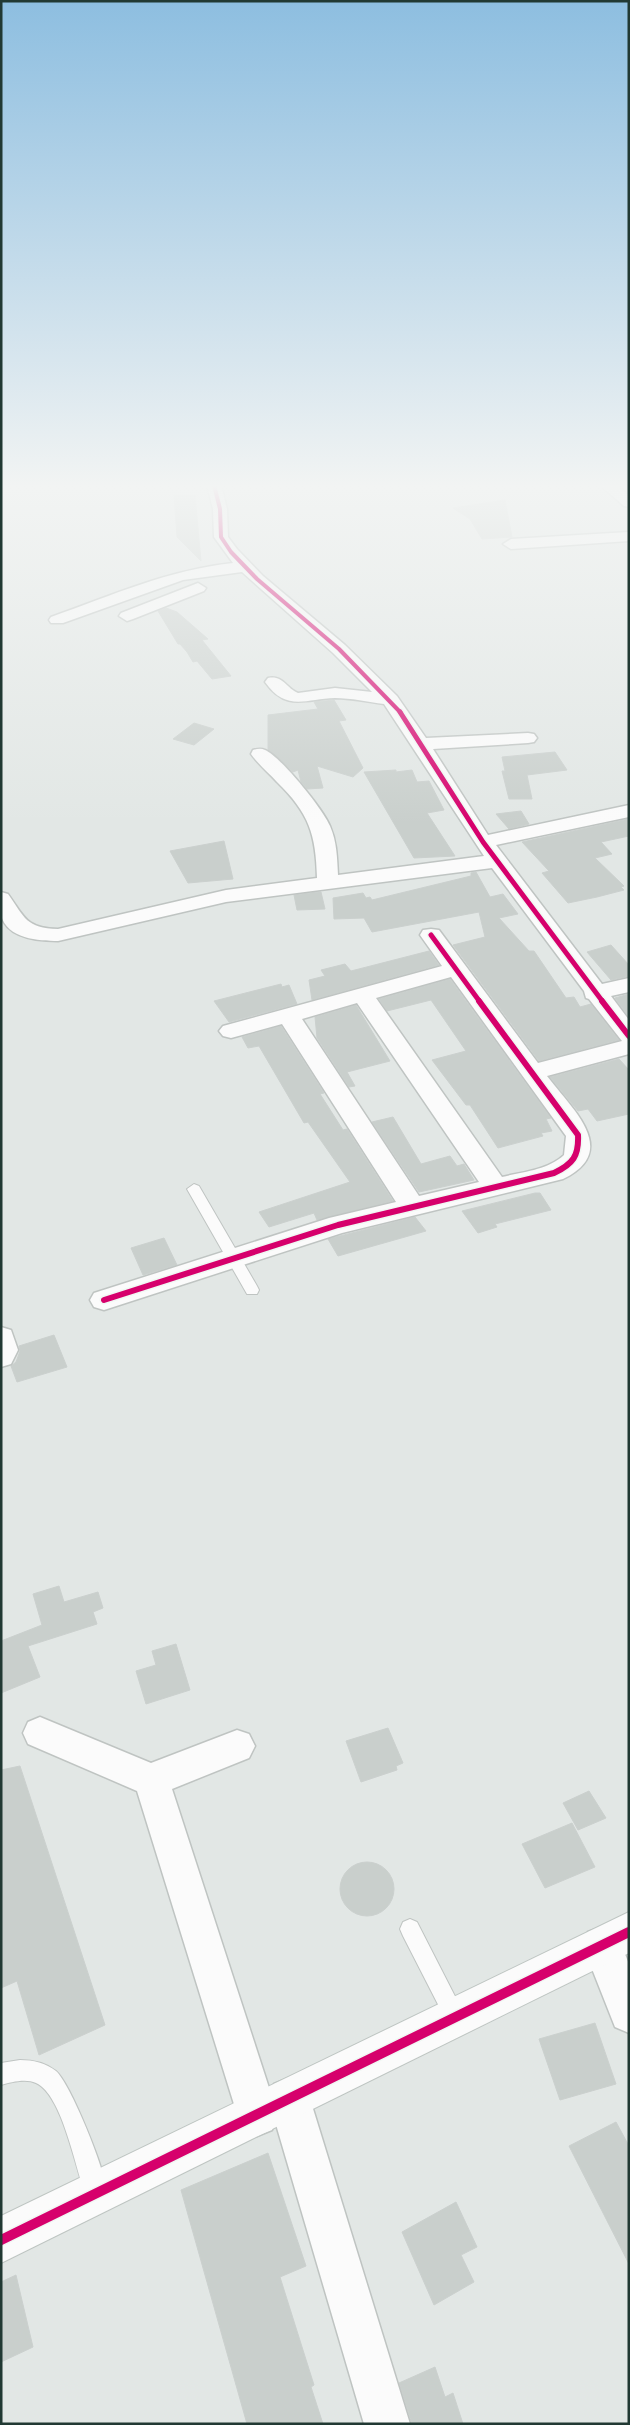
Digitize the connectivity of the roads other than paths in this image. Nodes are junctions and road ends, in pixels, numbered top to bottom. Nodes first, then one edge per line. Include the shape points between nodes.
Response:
1 (118, 598) edge
2 (172, 598) edge
3 (279, 598) edge
4 (127, 616) dead end
5 (57, 620) dead end
6 (274, 682) dead end
7 (391, 700) junction
8 (528, 738) dead end
9 (421, 744) junction
10 (260, 754) dead end
11 (629, 811) edge
12 (483, 842) junction
13 (496, 861) junction
14 (328, 883) junction
15 (1, 898) edge
16 (431, 934) dead end
17 (456, 969) junction
18 (629, 985) edge
19 (594, 993) junction
20 (362, 994) junction
21 (288, 1015) junction
22 (231, 1031) dead end
23 (629, 1036) edge
24 (629, 1048) edge
25 (533, 1072) junction
26 (495, 1186) junction
27 (194, 1189) dead end
28 (413, 1207) junction
29 (233, 1258) junction
30 (252, 1290) dead end
31 (104, 1300) dead end
32 (1, 1338) edge
33 (1, 1356) edge
34 (40, 1734) dead end
35 (237, 1746) dead end
36 (151, 1780) junction
37 (410, 1929) dead end
38 (615, 1939) edge
39 (629, 2013) edge
40 (456, 2017) junction
41 (1, 2074) edge
42 (273, 2107) junction
43 (96, 2194) junction
44 (1, 2240) edge
45 (387, 2424) edge

1 - 5 street
2 - 4 street
3 - 7 street via 339,649
6 - 7 street via 288,695 297,698 336,693
7 - 9 street
8 - 9 street
9 - 12 street
10 - 14 street via 319,823 325,838
11 - 12 street
12 - 13 street
13 - 14 street
13 - 19 street
14 - 15 street via 226,896 58,935 24,931
16 - 17 street
17 - 20 street
17 - 25 street
18 - 19 street
19 - 23 street
20 - 21 street
20 - 26 street
21 - 22 street
21 - 28 street
24 - 25 street
25 - 26 street via 578,1135 579,1154 572,1164 554,1173
26 - 28 street
27 - 29 lane
28 - 29 street via 338,1225
29 - 30 lane
29 - 31 street
32 - 33 street via 4,1350
34 - 36 street
35 - 36 street
36 - 42 street
37 - 40 lane
38 - 39 street
38 - 40 street
40 - 42 street
41 - 43 lane via 16,2070 41,2074 61,2094 77,2130
42 - 43 street
42 - 45 street
43 - 44 street

